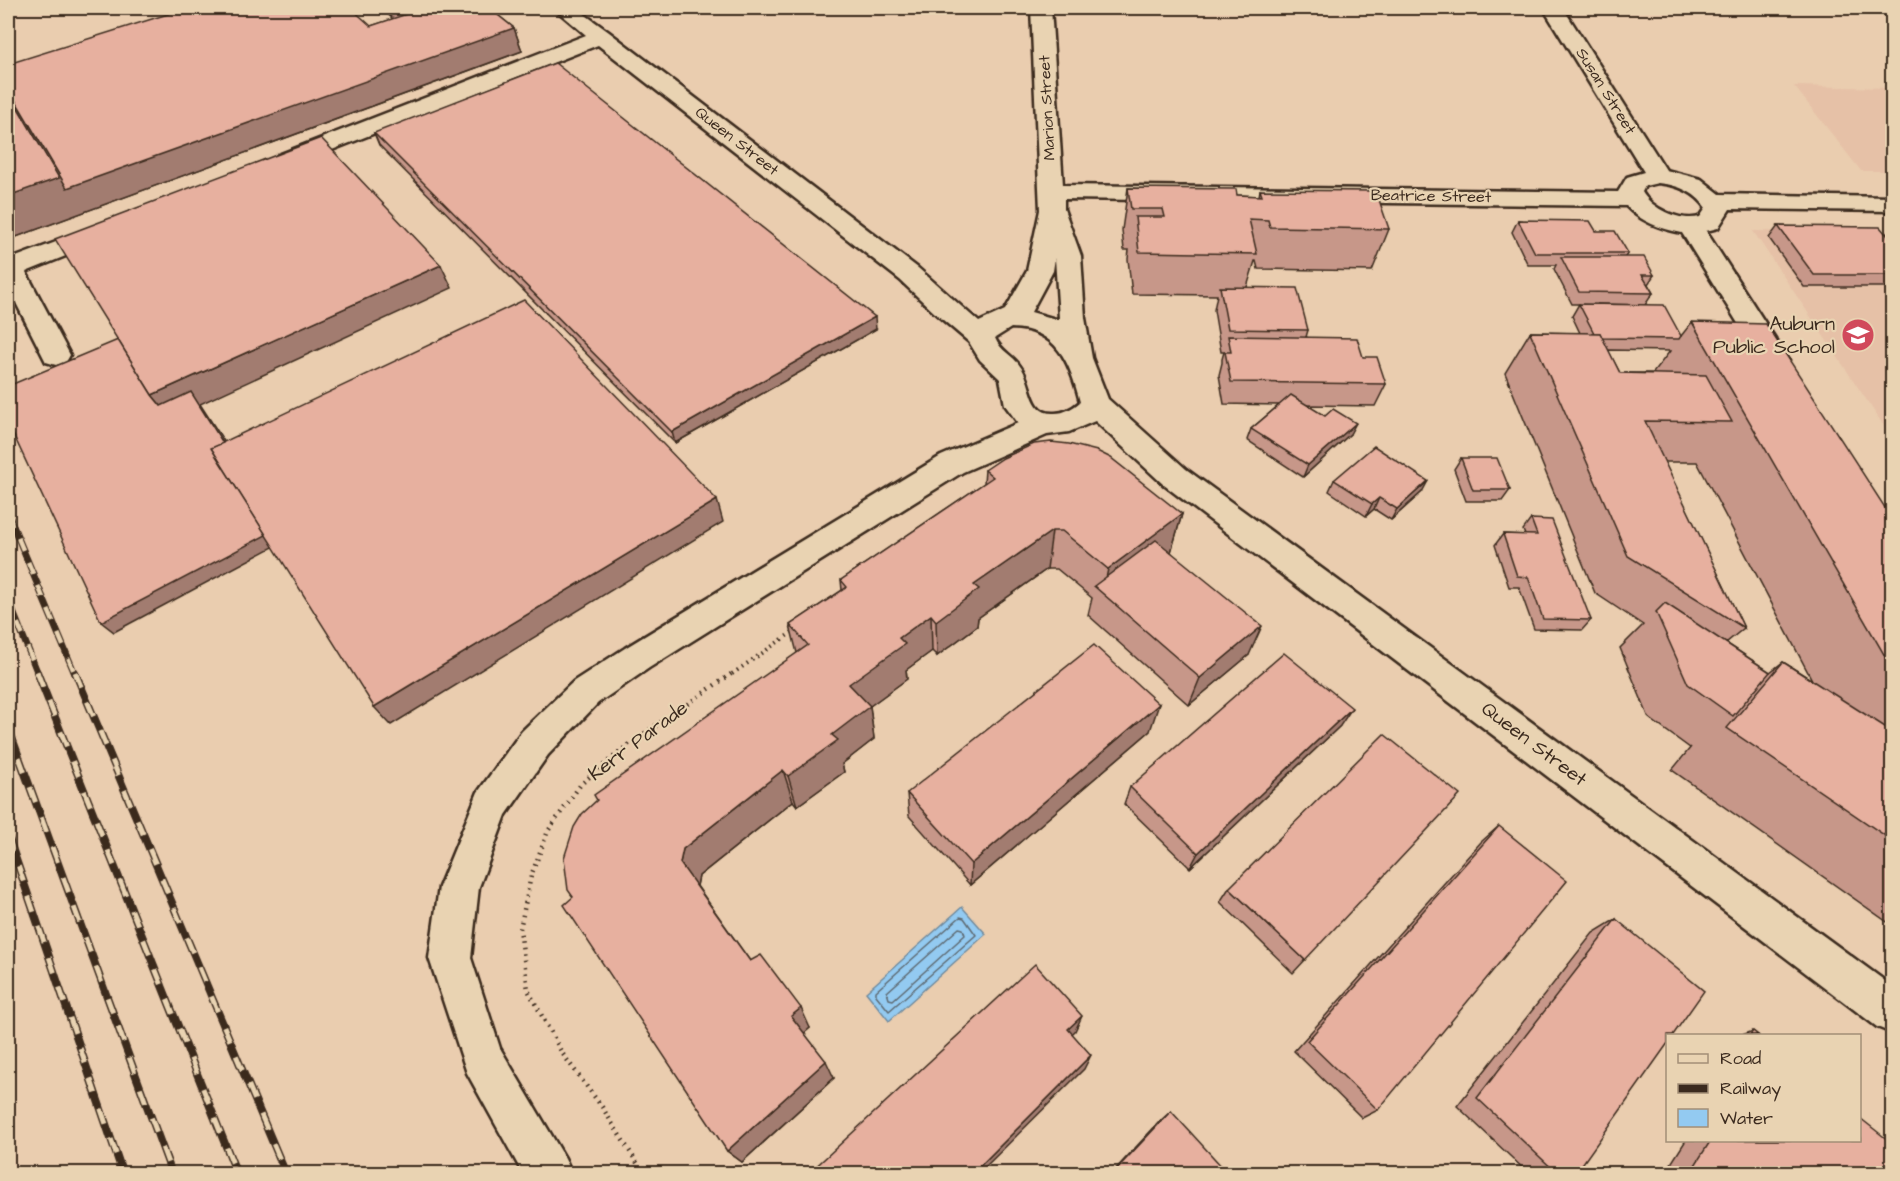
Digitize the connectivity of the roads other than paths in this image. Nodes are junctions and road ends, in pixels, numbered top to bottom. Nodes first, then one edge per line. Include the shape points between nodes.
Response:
1 (564, 8) edge
2 (1041, 8) edge
3 (1553, 8) edge
4 (603, 36) junction
5 (268, 167) edge
6 (1658, 176) junction
7 (1631, 199) junction
8 (1052, 201) junction
9 (1715, 201) junction
10 (1893, 204) edge
11 (123, 224) edge
12 (1690, 226) junction
13 (909, 274) junction
14 (1011, 319) junction
15 (981, 338) junction
16 (56, 355) dead end
17 (1079, 356) junction
18 (1786, 379) edge
19 (1018, 396) junction
20 (1086, 413) junction
21 (1046, 423) junction
22 (952, 464) junction
23 (1893, 1012) edge
24 (549, 1173) edge

1 - 4 street, Queen Street
2 - 8 street, Marion Street
3 - 6 street, Susan Street
4 - 5 street
4 - 13 street, Queen Street
6 - 7 street via 1632,185
6 - 9 street via 1691,183
7 - 8 street, Beatrice Street
7 - 12 street via 1648,214
8 - 14 street, Marion Street via 1040,272
8 - 17 street, Marion Street via 1068,256
9 - 10 street
9 - 12 street via 1719,208 1712,221
11 - 16 street via 11,268
12 - 18 street
13 - 14 street, Queen Street
13 - 15 street, Queen Street
14 - 15 street via 990,327
14 - 17 street, Queen Street via 1030,319 1055,328
15 - 19 street, Queen Street via 989,354 1011,373
17 - 20 street
19 - 21 street, Queen Street via 1029,417
19 - 22 street via 997,423
20 - 21 street via 1063,424
20 - 23 street, Queen Street
21 - 22 street
22 - 24 street via 586,692 535,743 491,805 459,887 450,958 482,1058

